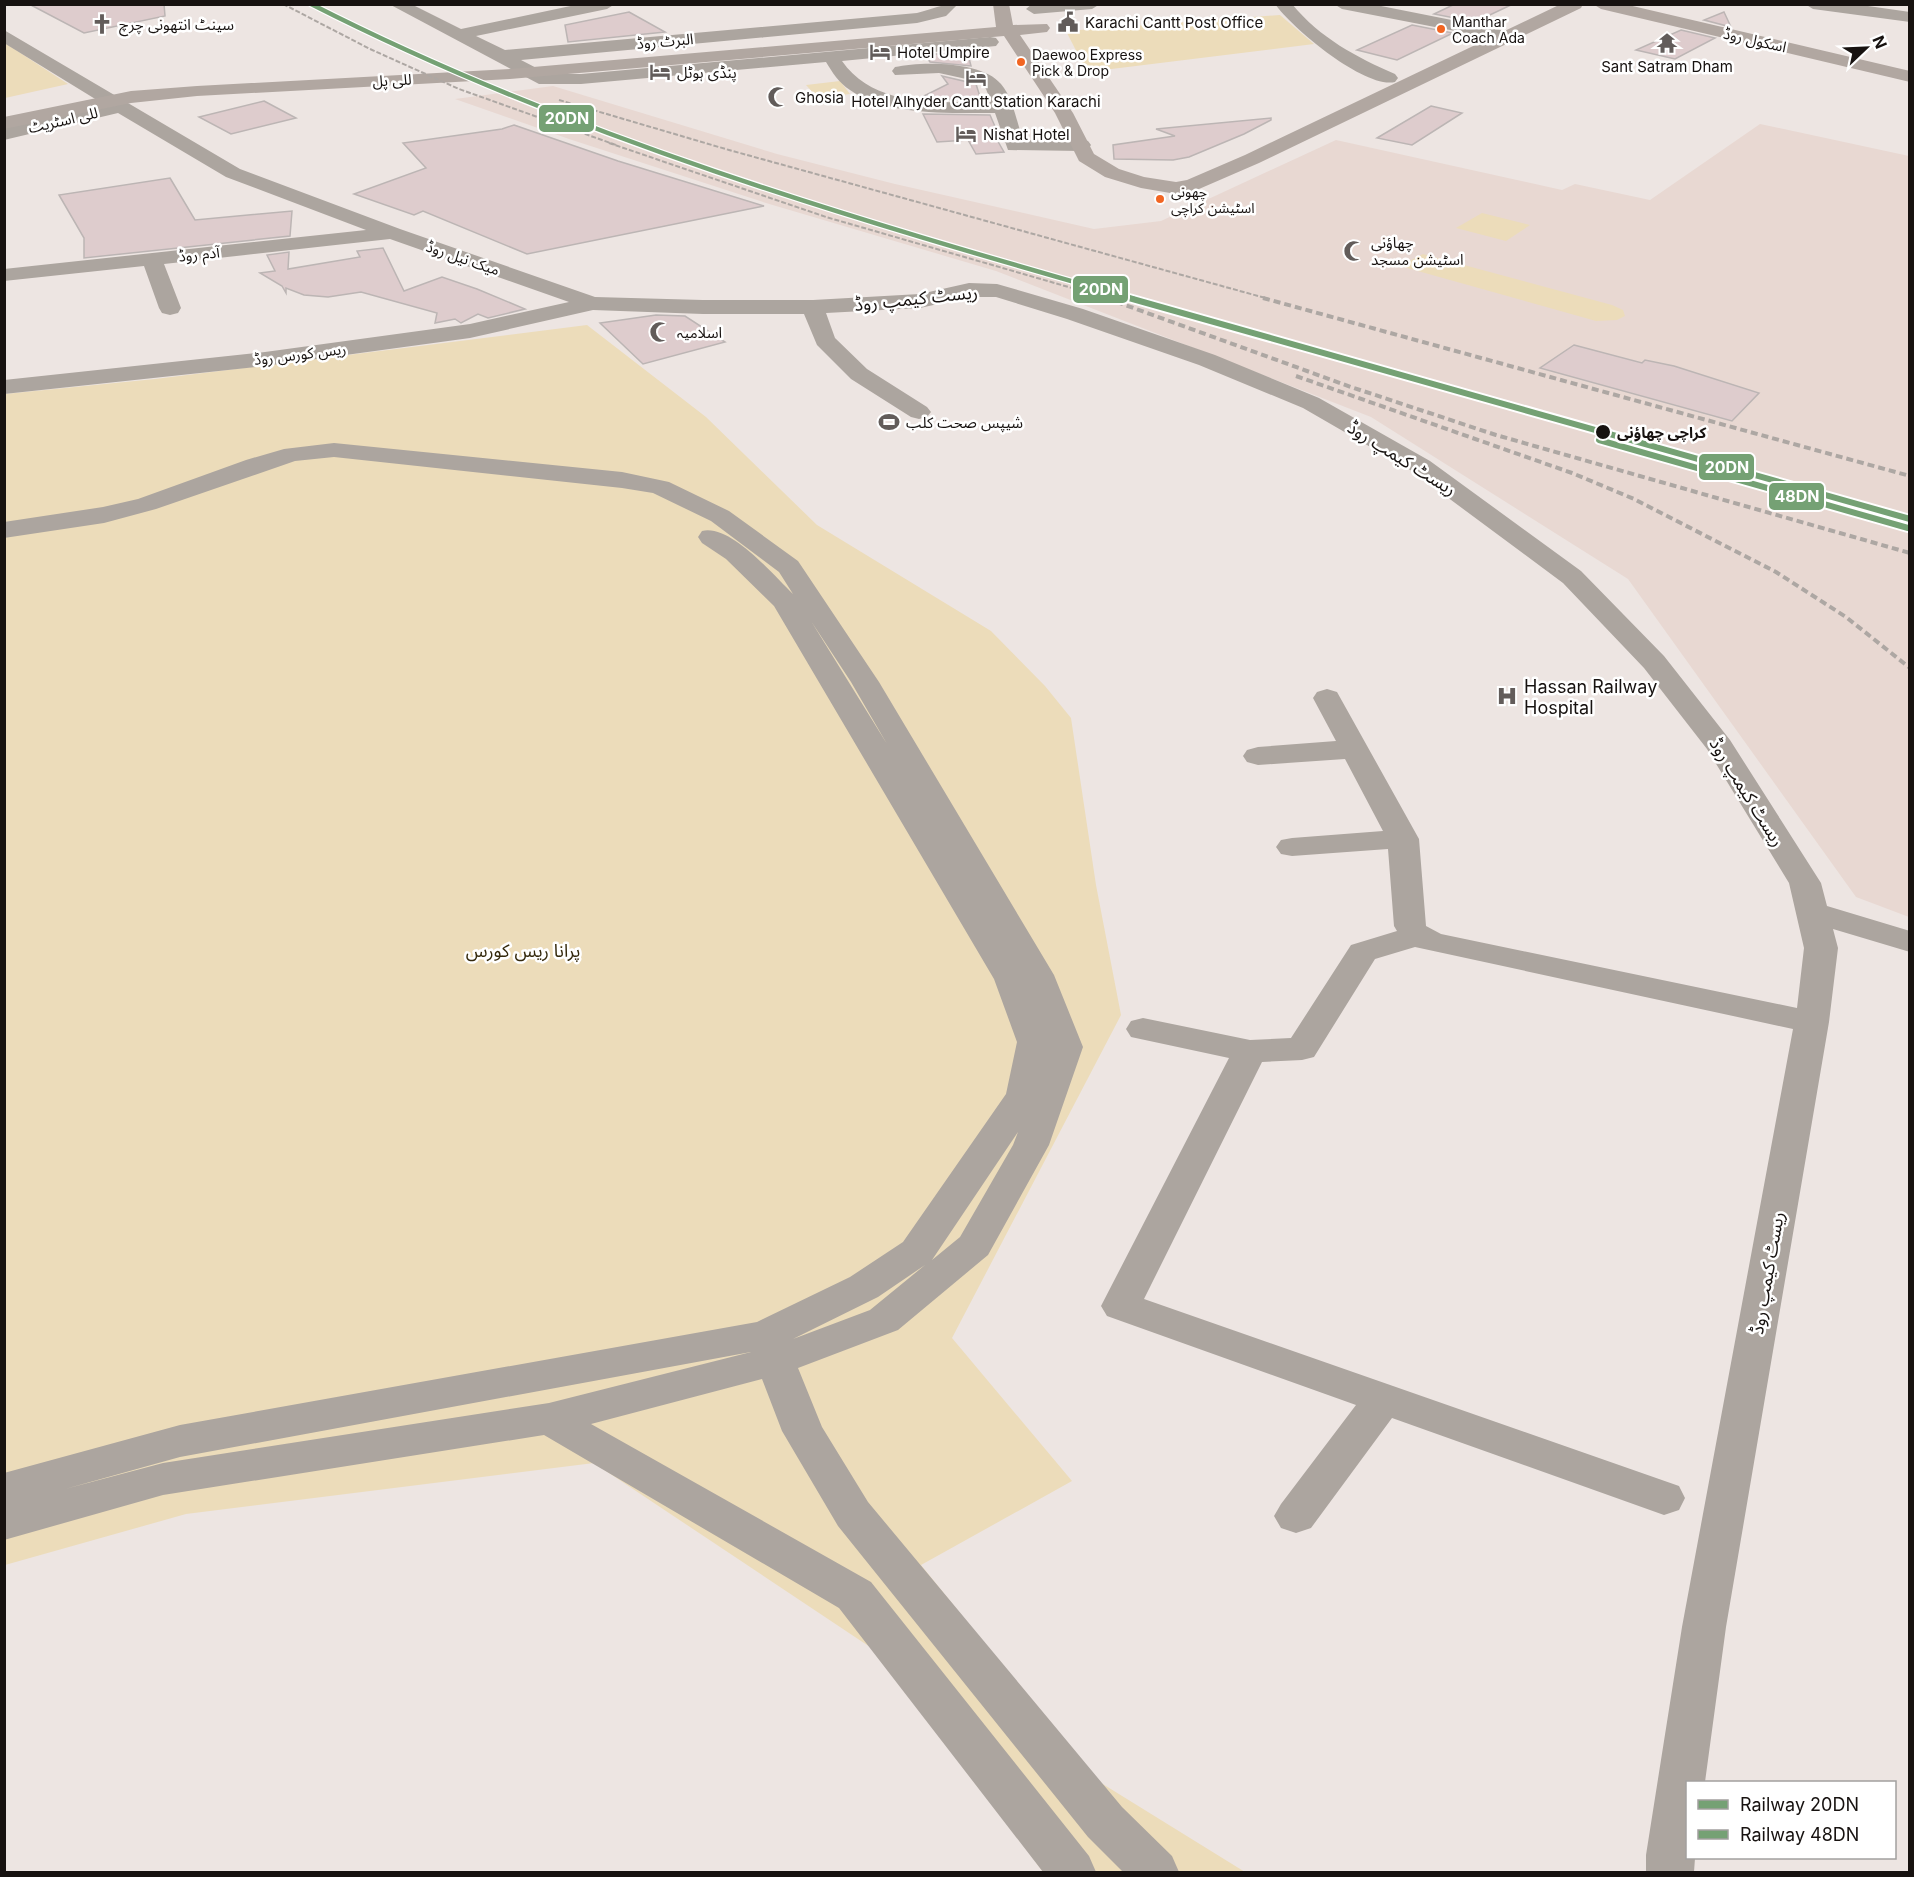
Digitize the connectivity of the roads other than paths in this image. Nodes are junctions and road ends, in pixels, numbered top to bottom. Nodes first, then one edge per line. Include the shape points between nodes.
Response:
1 (397, 4) edge
2 (607, 4) edge
3 (1092, 4) edge
4 (1283, 4) edge
5 (1342, 4) edge
6 (1549, 4) edge
7 (1575, 4) edge
8 (1601, 4) edge
9 (1639, 4) edge
10 (1813, 4) edge
11 (947, 7) edge
12 (1910, 17) edge
13 (1039, 21) edge
14 (1001, 26) edge
15 (943, 29) junction
16 (1488, 32) junction
17 (4, 35) edge
18 (457, 35) junction
19 (1507, 36) junction
20 (852, 40) junction
21 (502, 56) junction
22 (831, 57) junction
23 (952, 71) junction
24 (1905, 71) edge
25 (886, 72) dead end
26 (864, 73) dead end
27 (843, 75) junction
28 (1389, 78) junction
29 (1073, 93) dead end
30 (897, 102) junction
31 (121, 106) junction
32 (1002, 107) junction
33 (4, 114) edge
34 (4, 123) edge
35 (4, 134) edge
36 (1080, 145) junction
37 (1164, 180) junction
38 (393, 233) junction
39 (152, 259) junction
40 (4, 275) edge
41 (593, 303) junction
42 (813, 307) junction
43 (170, 308) dead end
44 (4, 387) edge
45 (919, 412) dead end
46 (4, 530) edge
47 (4, 542) edge
48 (1327, 698) dead end
49 (1355, 749) junction
50 (1258, 756) dead end
51 (1403, 839) junction
52 (1292, 847) dead end
53 (1812, 912) junction
54 (1417, 936) junction
55 (1910, 942) edge
56 (1812, 1022) junction
57 (1143, 1029) dead end
58 (1250, 1051) junction
59 (770, 1348) junction
60 (1383, 1399) junction
61 (549, 1419) junction
62 (4, 1490) edge
63 (1664, 1498) dead end
64 (1296, 1515) dead end
65 (4, 1523) edge
66 (1072, 1872) edge
67 (1155, 1872) edge
68 (1670, 1872) edge

1 - 18 street
2 - 18 street
3 - 13 street
4 - 28 street via 1298,24 1328,48
5 - 16 street
6 - 16 main road
7 - 19 main road
8 - 24 main road, اسکول روڈ
9 - 24 main road, اسکول روڈ
10 - 12 street
11 - 21 street, البرٹ روڈ via 917,18
13 - 14 main road
14 - 15 main road
14 - 15 main road via 975,14
14 - 20 main road via 966,37
14 - 22 street
14 - 23 street
14 - 36 main road via 1031,61
15 - 20 main road
16 - 19 street
16 - 28 main road
17 - 31 street, میک نیل روڈ
18 - 21 street
19 - 37 main road via 1215,176 1187,187
20 - 33 main road, للی پل via 193,83 119,92
20 - 34 main road, للی پل via 510,74 131,97
21 - 22 street via 545,80
22 - 27 street
23 - 25 street via 939,68
23 - 30 street
23 - 32 street via 986,78 995,88
26 - 27 street
27 - 30 street via 860,90
28 - 37 main road via 1213,165
29 - 37 main road via 1107,155 1115,162
30 - 32 street
31 - 35 street, للی اسٹریٹ
31 - 38 street, میک نیل روڈ via 233,173
32 - 36 street via 1015,146
36 - 37 main road via 1086,157 1112,173
38 - 39 street, آدم روڈ
38 - 41 street, میک نیل روڈ
39 - 40 street, آدم روڈ
39 - 43 street
41 - 42 street, میک نیل روڈ
41 - 44 street, ریس کورس روڈ via 470,331 265,359
42 - 45 street via 825,340 859,374
42 - 53 street, ریسٹ کیمپ روڈ via 920,301 969,290 997,291 1207,360 1311,403 1421,466 1572,577 1653,662 1720,746 1805,883
46 - 59 street via 104,515 284,457 334,450 660,487 720,516 789,567 865,682 1037,975 1066,1047 1031,1145 974,1246 884,1320
47 - 59 street via 85,530 160,513 312,461 342,460 619,493 675,513 735,553 784,602 1011,979 1034,1042 1024,1095 917,1252
48 - 49 street
49 - 50 street
49 - 51 street
51 - 52 street
51 - 54 street via 1410,926
53 - 55 street
53 - 56 street, ریسٹ کیمپ روڈ via 1821,948
54 - 56 street
54 - 58 street via 1363,952 1302,1049
56 - 68 street, ریسٹ کیمپ روڈ via 1706,1615
57 - 58 street
58 - 60 street via 1121,1306
59 - 61 street
59 - 62 street via 180,1441
59 - 67 street via 804,1431 853,1514 1105,1822
60 - 63 street
60 - 64 street
61 - 65 street via 164,1479
61 - 66 street via 855,1594

